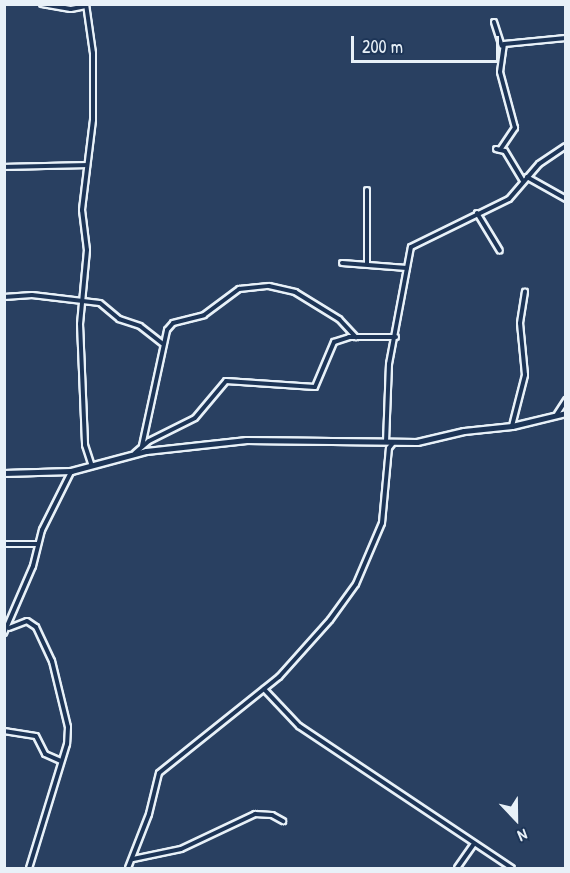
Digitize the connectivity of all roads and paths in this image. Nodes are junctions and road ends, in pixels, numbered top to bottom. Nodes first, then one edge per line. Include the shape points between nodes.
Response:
1 (42, 4) edge
2 (86, 5) edge
3 (494, 22) dead end
4 (566, 38) edge
5 (503, 47) junction
6 (566, 146) edge
7 (87, 165) junction
8 (4, 167) edge
9 (525, 179) junction
10 (367, 190) dead end
11 (566, 199) edge
12 (477, 213) junction
13 (500, 251) dead end
14 (342, 263) dead end
15 (367, 264) junction
16 (407, 268) junction
17 (525, 291) dead end
18 (4, 297) edge
19 (80, 301) junction
20 (356, 337) junction
21 (396, 337) junction
22 (162, 343) junction
23 (566, 400) edge
24 (566, 413) edge
25 (558, 414) junction
26 (512, 426) junction
27 (385, 441) junction
28 (394, 442) junction
29 (141, 446) junction
30 (389, 448) junction
31 (133, 455) junction
32 (92, 466) junction
33 (71, 471) junction
34 (4, 473) edge
35 (38, 543) junction
36 (4, 544) edge
37 (9, 628) junction
38 (4, 633) edge
39 (264, 689) junction
40 (4, 731) edge
41 (61, 761) junction
42 (283, 821) dead end
43 (474, 843) junction
44 (133, 859) junction
45 (28, 868) edge
46 (128, 868) edge
47 (457, 868) edge
48 (512, 868) edge

1 - 2 street via 71,9
2 - 7 street via 93,53 93,120
3 - 5 street
4 - 5 street
5 - 9 street via 500,72 515,128 498,150 505,151
6 - 9 street
7 - 8 street
7 - 19 street via 82,210 87,250
9 - 11 street
9 - 12 street via 509,199
10 - 15 street
12 - 13 street
12 - 16 street via 416,242
14 - 15 street
15 - 16 street
16 - 21 street
17 - 26 street via 520,323 525,375
18 - 19 street via 32,295
19 - 22 street via 106,306 119,319 140,326
19 - 32 street via 85,445
20 - 21 street
20 - 22 street via 339,319 295,292 252,285 239,289 204,315 173,323
20 - 29 street via 342,338 329,347 317,386 269,386 229,380 195,418
21 - 27 street via 389,364
22 - 29 street
23 - 25 street
24 - 25 street
25 - 26 street
26 - 28 street
27 - 28 street
27 - 30 street
27 - 31 street via 246,440
28 - 30 street
29 - 31 street
30 - 39 street via 384,513 363,572 330,620
31 - 32 street
32 - 33 street
33 - 34 street
33 - 35 street
35 - 36 street
35 - 37 street
37 - 38 street
37 - 41 street via 32,622 45,642 68,727
39 - 43 street via 304,730
39 - 44 street via 159,774
40 - 41 street via 36,736 45,754
41 - 45 street
42 - 44 street via 272,815 255,814 181,849
43 - 47 street
43 - 48 street
44 - 46 street

